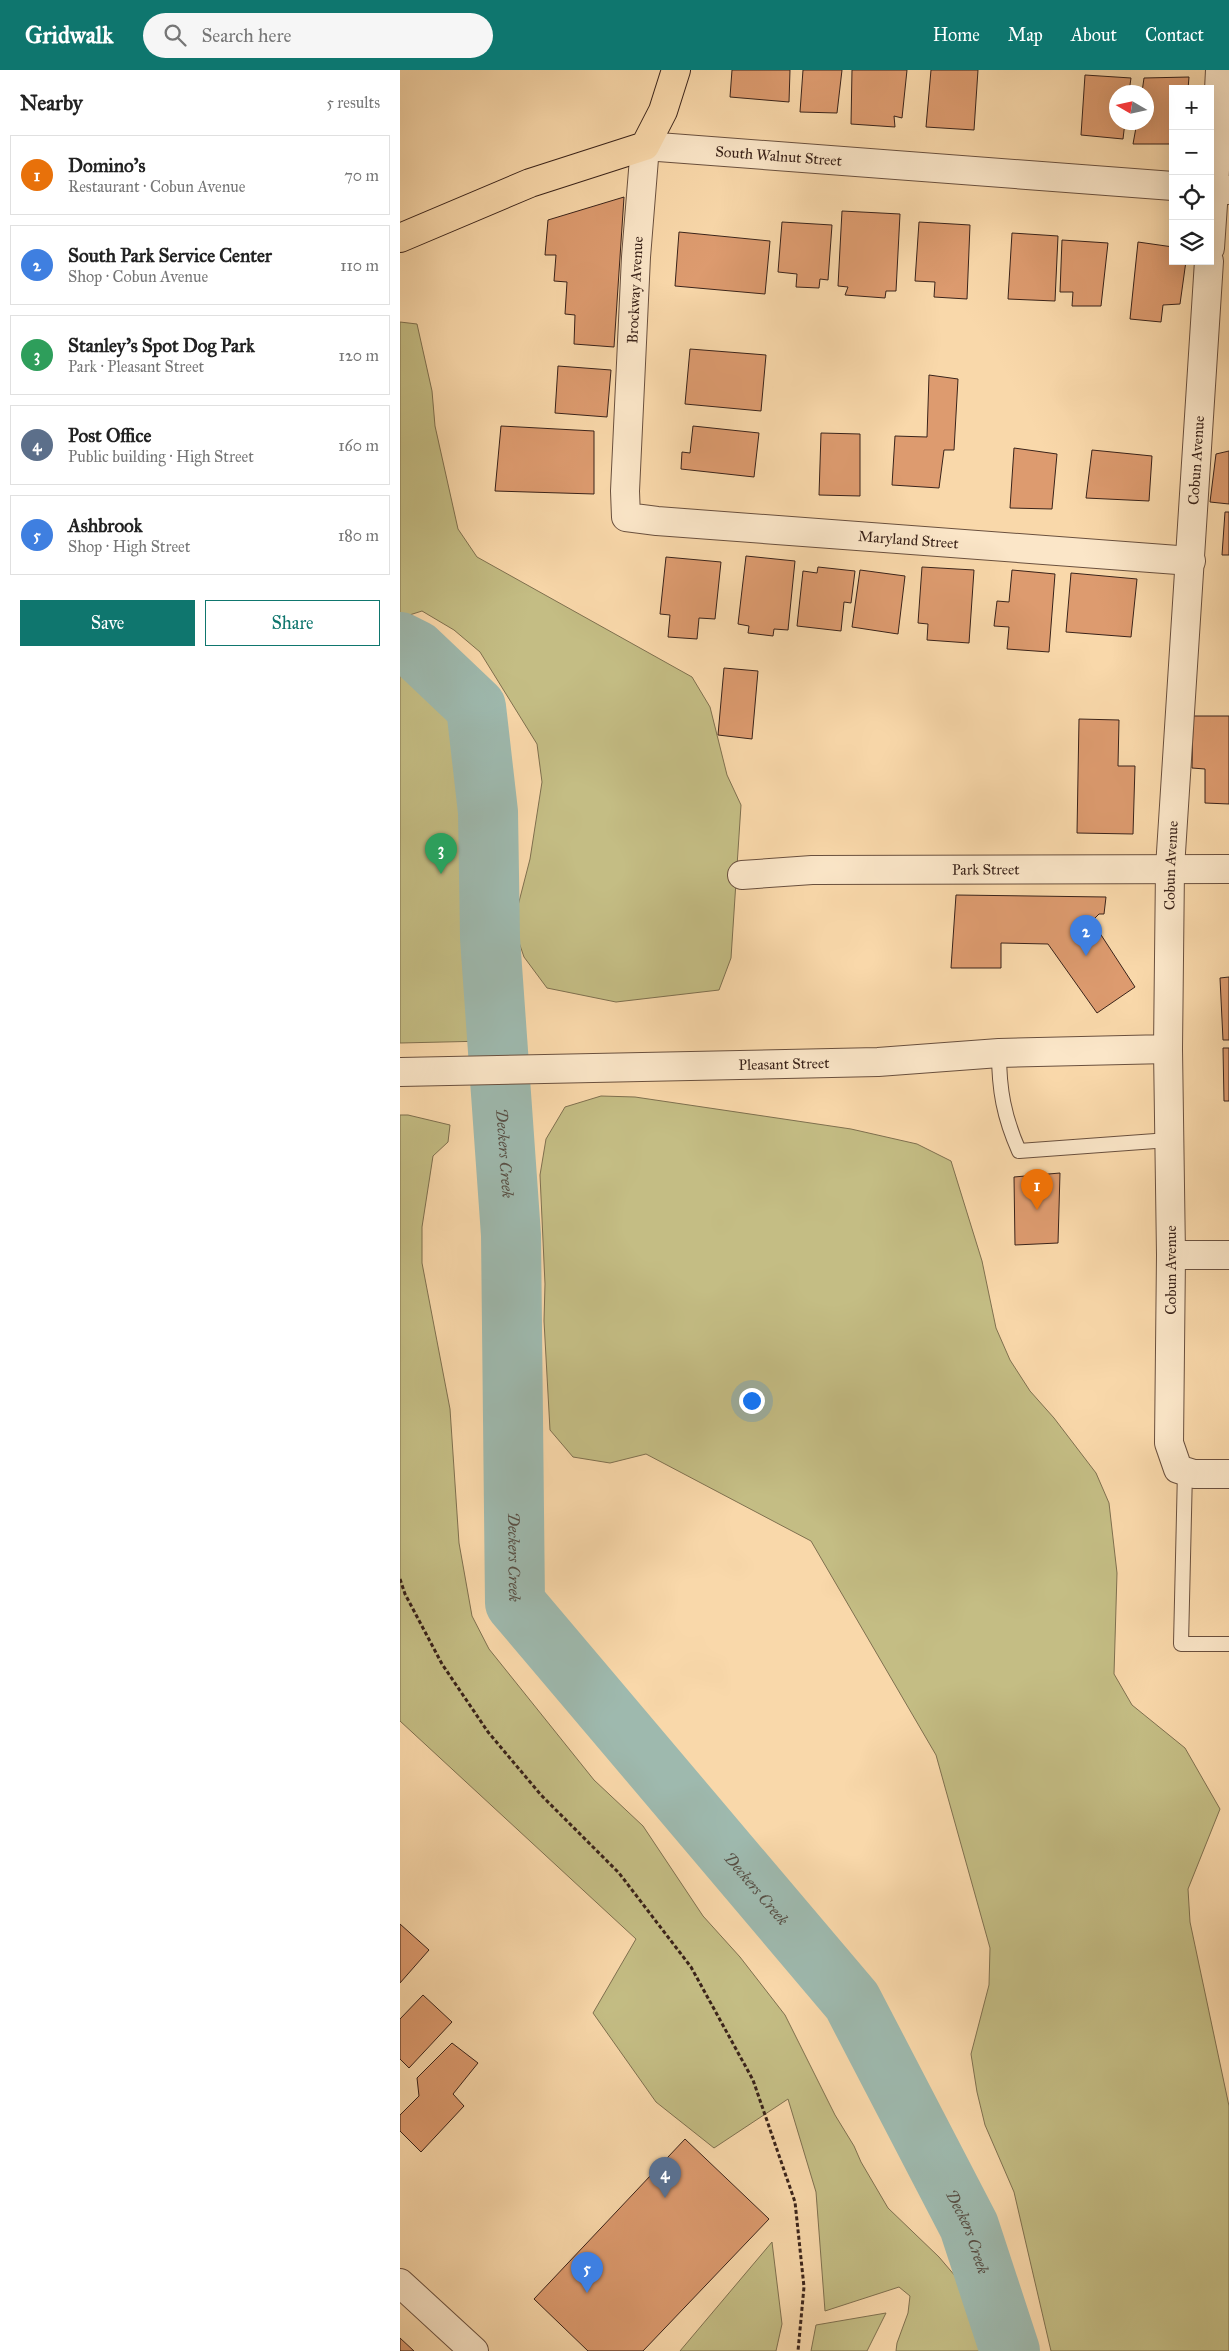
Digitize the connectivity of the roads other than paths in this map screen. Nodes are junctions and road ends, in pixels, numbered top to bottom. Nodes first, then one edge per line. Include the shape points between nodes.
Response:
1 (676, 70) edge
2 (1220, 70) edge
3 (645, 146) junction
4 (1169, 186) edge
5 (1218, 190) edge
6 (1214, 220) edge
7 (400, 238) edge
8 (1209, 265) edge
9 (626, 517) joint
10 (1191, 560) junction
11 (1170, 868) junction
12 (1229, 869) edge
13 (742, 875) dead end
14 (1168, 1049) junction
15 (999, 1053) junction
16 (400, 1072) edge
17 (1169, 1140) junction
18 (1229, 1254) edge
19 (1171, 1255) junction
20 (1181, 1470) junction
21 (1229, 1474) edge
22 (1229, 1644) edge
23 (400, 2283) edge
24 (474, 2351) edge

1 - 3 main road, Brockway Avenue via 663,111
2 - 5 street
3 - 4 street, South Walnut Street
3 - 7 main road, South Walnut Street via 530,183
3 - 9 street, Brockway Avenue via 636,257
5 - 6 street
8 - 10 street, Cobun Avenue
9 - 10 street, Maryland Street
10 - 11 street, Cobun Avenue
11 - 12 street, Park Street
11 - 13 street, Park Street via 812,870
11 - 14 street, Cobun Avenue
14 - 15 street, Pleasant Street
14 - 17 street, Cobun Avenue
15 - 16 street, Pleasant Street via 878,1062
15 - 17 lane via 999,1084 1007,1124 1019,1151
17 - 19 street, Cobun Avenue
18 - 19 street
19 - 20 street, Cobun Avenue via 1169,1443
20 - 21 street via 1194,1474
20 - 22 lane via 1181,1644
23 - 24 street

